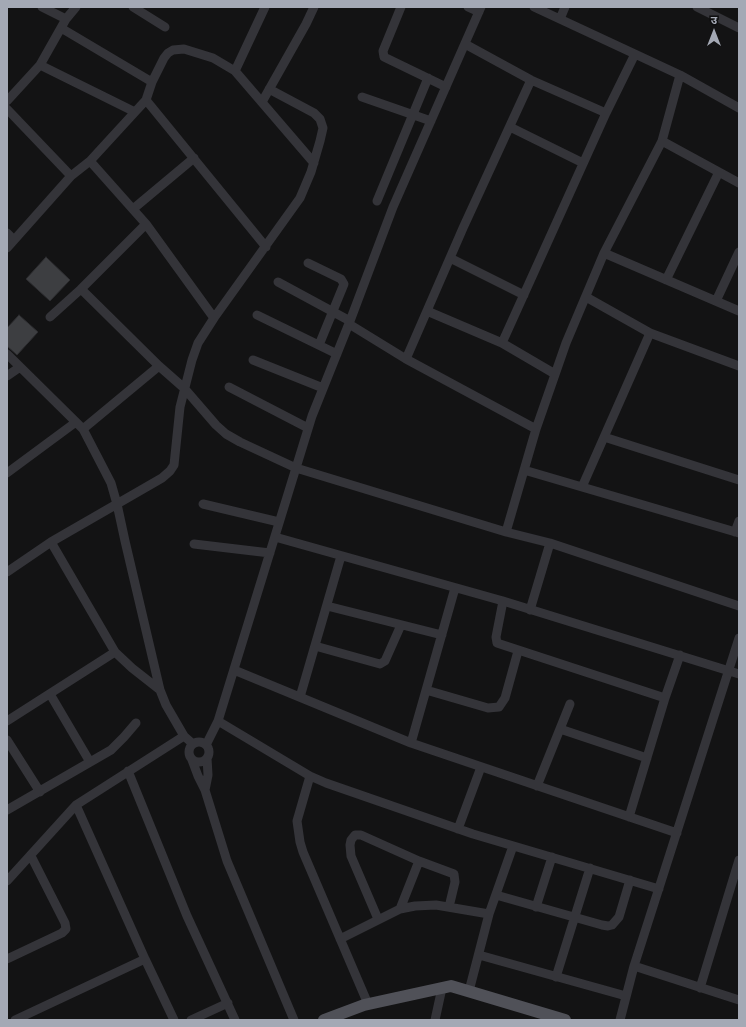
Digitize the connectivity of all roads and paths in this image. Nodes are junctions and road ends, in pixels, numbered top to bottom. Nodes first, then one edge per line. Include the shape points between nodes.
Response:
1 (42, 7) edge
2 (76, 7) edge
3 (133, 7) edge
4 (265, 7) edge
5 (314, 7) edge
6 (401, 7) edge
7 (468, 7) edge
8 (534, 7) edge
9 (564, 7) edge
10 (697, 7) edge
11 (480, 10) edge
12 (66, 19) junction
13 (560, 19) junction
14 (165, 27) dead end
15 (61, 28) junction
16 (739, 28) edge
17 (465, 44) junction
18 (635, 54) junction
19 (40, 65) junction
20 (235, 71) junction
21 (680, 75) junction
22 (428, 78) junction
23 (532, 80) junction
24 (152, 82) junction
25 (446, 87) junction
26 (269, 89) junction
27 (362, 97) dead end
28 (146, 100) junction
29 (7, 101) edge
30 (262, 102) junction
31 (739, 108) edge
32 (7, 109) edge
33 (135, 112) junction
34 (606, 113) junction
35 (413, 114) junction
36 (431, 121) junction
37 (510, 126) junction
38 (662, 141) junction
39 (194, 158) junction
40 (90, 161) junction
41 (314, 163) junction
42 (583, 163) junction
43 (719, 172) junction
44 (71, 176) junction
45 (739, 183) edge
46 (377, 201) dead end
47 (133, 209) junction
48 (146, 224) junction
49 (7, 233) edge
50 (14, 240) junction
51 (266, 247) junction
52 (7, 248) edge
53 (739, 252) edge
54 (604, 253) junction
55 (450, 258) junction
56 (308, 263) dead end
57 (666, 280) junction
58 (278, 282) dead end
59 (81, 289) junction
60 (524, 295) junction
61 (586, 297) junction
62 (716, 301) junction
63 (333, 311) junction
64 (427, 311) junction
65 (739, 311) edge
66 (257, 315) dead end
67 (50, 317) dead end
68 (214, 318) junction
69 (350, 323) junction
70 (650, 333) junction
71 (502, 343) junction
72 (319, 345) junction
73 (7, 354) edge
74 (337, 354) junction
75 (406, 359) junction
76 (253, 360) dead end
77 (20, 366) junction
78 (159, 366) junction
79 (739, 366) edge
80 (555, 374) junction
81 (7, 376) edge
82 (229, 387) dead end
83 (184, 388) junction
84 (323, 388) junction
85 (76, 422) junction
86 (308, 428) junction
87 (83, 429) junction
88 (536, 429) junction
89 (604, 437) junction
90 (296, 468) junction
91 (524, 470) junction
92 (7, 472) edge
93 (739, 480) edge
94 (582, 487) junction
95 (117, 504) junction
96 (203, 504) dead end
97 (739, 521) edge
98 (279, 522) junction
99 (506, 532) junction
100 (737, 533) edge
101 (275, 537) junction
102 (51, 542) junction
103 (550, 543) junction
104 (194, 544) dead end
105 (270, 553) junction
106 (341, 556) junction
107 (7, 572) edge
108 (455, 588) junction
109 (503, 601) junction
110 (327, 606) junction
111 (739, 606) edge
112 (530, 610) junction
113 (401, 624) junction
114 (442, 635) junction
115 (739, 638) edge
116 (315, 646) junction
117 (518, 651) junction
118 (116, 652) junction
119 (680, 655) junction
120 (234, 670) junction
121 (728, 670) junction
122 (739, 674) edge
123 (160, 690) junction
124 (426, 690) junction
125 (50, 694) junction
126 (300, 697) junction
127 (665, 698) junction
128 (570, 704) dead end
129 (7, 721) edge
130 (218, 721) junction
131 (136, 723) dead end
132 (560, 729) junction
133 (184, 736) junction
134 (7, 740) edge
135 (411, 743) junction
136 (193, 744) junction
137 (206, 745) junction
138 (207, 758) junction
139 (647, 758) junction
140 (192, 760) junction
141 (90, 762) junction
142 (481, 767) junction
143 (128, 771) junction
144 (310, 776) junction
145 (537, 786) junction
146 (205, 790) junction
147 (40, 792) junction
148 (76, 805) junction
149 (7, 810) edge
150 (629, 817) junction
151 (458, 829) junction
152 (676, 833) junction
153 (514, 846) junction
154 (31, 856) junction
155 (552, 857) junction
156 (739, 860) edge
157 (419, 861) junction
158 (590, 868) junction
159 (630, 880) junction
160 (7, 881) edge
161 (659, 889) junction
162 (496, 895) junction
163 (449, 907) junction
164 (536, 907) junction
165 (400, 909) junction
166 (489, 914) junction
167 (574, 918) junction
168 (378, 919) junction
169 (340, 939) junction
170 (479, 955) junction
171 (7, 959) edge
172 (145, 959) junction
173 (634, 966) junction
174 (556, 977) junction
175 (442, 988) junction
176 (700, 988) junction
177 (469, 991) junction
178 (626, 996) junction
179 (739, 1000) edge
180 (228, 1004) junction
181 (368, 1004) junction
182 (534, 1016) edge
183 (15, 1020) edge
184 (174, 1020) edge
185 (191, 1020) edge
186 (235, 1020) edge
187 (294, 1020) edge
188 (324, 1020) edge
189 (435, 1020) edge
190 (565, 1020) edge
191 (620, 1020) edge

1 - 12 street
2 - 12 street
3 - 14 street
4 - 20 street
5 - 26 street
6 - 22 street via 383,55 387,60
7 - 11 street
8 - 13 street
9 - 13 street
10 - 16 street
11 - 17 street
12 - 15 street
13 - 18 street
15 - 19 street
15 - 24 street
17 - 23 street
17 - 25 street
18 - 21 street
18 - 34 street
19 - 29 street
19 - 33 street
20 - 24 street via 213,58 178,49 168,53 164,58
20 - 30 street
21 - 31 street
21 - 38 street
22 - 25 street
22 - 35 street
23 - 34 street
23 - 37 street
24 - 28 street
25 - 36 street
26 - 30 street
26 - 41 street via 314,113 320,119 323,128
27 - 35 street
28 - 33 street
28 - 39 street
30 - 41 street
32 - 44 street
33 - 40 street
34 - 42 street
35 - 36 street
35 - 46 street
36 - 69 street via 393,207
37 - 42 street
37 - 55 street
38 - 43 street
38 - 54 street
39 - 47 street
39 - 51 street
40 - 44 street
40 - 47 street
41 - 51 street via 300,198
42 - 60 street
43 - 45 street
43 - 57 street
44 - 50 street
47 - 48 street
48 - 59 street
48 - 68 street
49 - 50 street
50 - 52 street
51 - 68 street
53 - 62 street
54 - 57 street
54 - 61 street
55 - 60 street
55 - 64 street
56 - 63 street via 343,281 344,286
57 - 62 street
58 - 63 street
59 - 67 street
59 - 78 street
60 - 71 street
61 - 70 street
61 - 80 street
62 - 65 street
63 - 69 street
63 - 72 street
64 - 71 street
64 - 75 street
66 - 72 street
68 - 83 street via 198,343
69 - 74 street
69 - 75 street
70 - 79 street
70 - 89 street
71 - 80 street
72 - 74 street
73 - 77 street
74 - 84 street
75 - 88 street
76 - 84 street
77 - 81 street
77 - 85 street
78 - 83 street
78 - 87 street
80 - 88 street
82 - 86 street
83 - 90 street via 226,434
83 - 95 street via 174,465 162,478
84 - 86 street
85 - 87 street
85 - 92 street
86 - 90 street
87 - 95 street via 111,483
88 - 91 street
89 - 93 street
89 - 94 street
90 - 98 street
90 - 99 street
91 - 94 street
91 - 99 street
94 - 100 street
95 - 102 street
95 - 123 street
96 - 98 street
97 - 100 street
98 - 101 street
99 - 103 street
101 - 105 street
101 - 106 street
102 - 107 street
102 - 118 street
103 - 111 street
103 - 112 street
104 - 105 street
105 - 120 street
106 - 108 street
106 - 110 street
108 - 109 street
108 - 114 street
109 - 112 street
109 - 117 street via 496,640
110 - 113 street
110 - 116 street
112 - 119 street
113 - 114 street
113 - 116 street via 385,661 380,664
114 - 124 street
115 - 121 street
116 - 126 street
117 - 124 street via 505,698 499,707 488,708
117 - 127 street
118 - 123 street
118 - 125 street
119 - 121 street
119 - 127 street
120 - 126 street
120 - 130 street
121 - 122 street
121 - 152 street
123 - 133 street via 166,706
124 - 135 street
125 - 129 street
125 - 141 street
126 - 135 street
127 - 139 street
128 - 132 street
130 - 137 street
130 - 144 street
131 - 141 street via 111,750
132 - 139 street
132 - 145 street
133 - 136 street
133 - 143 street
134 - 147 street
135 - 142 street
136 - 137 street via 198,742
136 - 140 street via 189,752
137 - 138 street via 209,751
138 - 140 street via 199,762
138 - 146 street via 208,775
139 - 150 street
140 - 146 street
141 - 147 street
142 - 145 street
142 - 151 street
143 - 148 street
143 - 180 street via 187,916
144 - 151 street
144 - 169 street via 297,821 298,831 303,852
145 - 150 street
146 - 187 street via 226,861
147 - 149 street
148 - 154 street
148 - 172 street
150 - 152 street
151 - 153 street
152 - 161 street
153 - 155 street
153 - 162 street
154 - 160 street
154 - 171 street via 66,929 62,934
155 - 158 street
155 - 164 street
156 - 176 street
157 - 163 street via 456,876
157 - 165 street
157 - 168 street via 361,835 352,837 351,856
158 - 159 street
158 - 167 street
159 - 161 street
159 - 167 street via 619,917 612,925
161 - 173 street
162 - 164 street
162 - 166 street
163 - 165 street via 427,905
163 - 166 street
164 - 167 street
165 - 168 street
166 - 170 street
167 - 174 street
168 - 169 street
169 - 181 street
170 - 174 street
170 - 177 street
172 - 183 street
172 - 184 street
173 - 176 street
173 - 178 street
174 - 178 street
175 - 177 main road via 451,986
175 - 181 main road
175 - 189 street
176 - 179 street
177 - 182 main road
178 - 191 street
180 - 185 street
180 - 186 street
181 - 188 main road
182 - 190 main road

